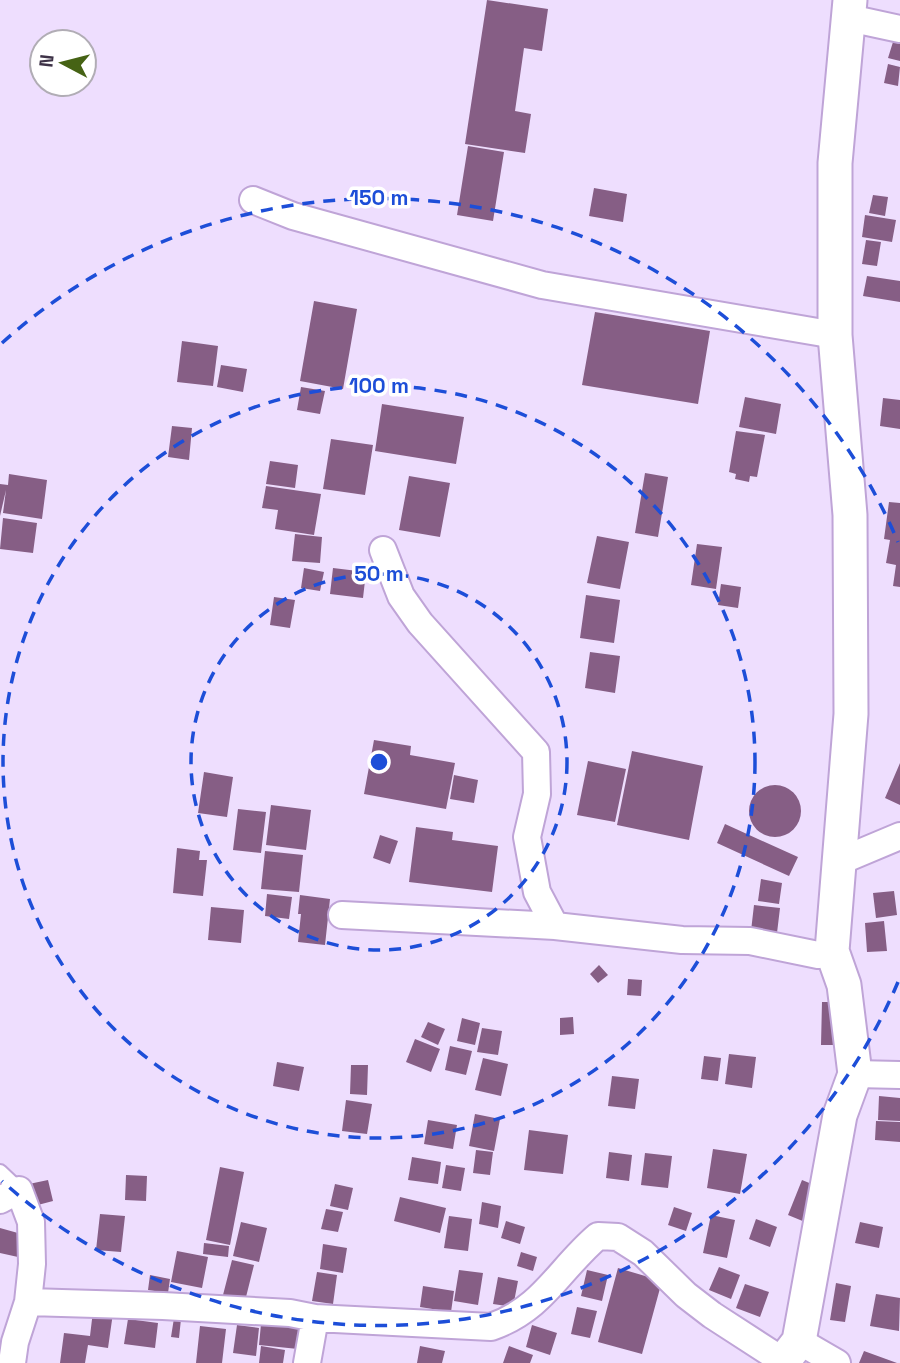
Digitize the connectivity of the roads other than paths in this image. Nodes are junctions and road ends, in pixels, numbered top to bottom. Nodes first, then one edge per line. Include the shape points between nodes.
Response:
1 (849, 9) edge
2 (900, 29) edge
3 (253, 200) dead end
4 (835, 335) junction
5 (383, 550) dead end
6 (900, 836) edge
7 (838, 862) junction
8 (342, 915) dead end
9 (555, 926) junction
10 (832, 951) junction
11 (855, 1074) junction
12 (900, 1074) edge
13 (6, 1187) edge
14 (28, 1302) junction
15 (315, 1318) junction
16 (788, 1355) edge
17 (12, 1363) edge
18 (307, 1363) edge
19 (837, 1363) edge

1 - 2 street
1 - 4 street via 835,163
3 - 4 street via 293,216 542,285
4 - 7 street via 850,529 851,714
5 - 9 street via 401,596 420,623 536,752 537,794 527,836 537,892
6 - 7 street
7 - 10 street
8 - 9 street
9 - 10 street via 682,940 750,940 818,955
10 - 11 street via 844,985
11 - 12 street
11 - 16 street via 840,1115
13 - 14 street via 31,1222
14 - 15 street via 290,1313
14 - 17 street
15 - 16 street via 491,1327 540,1299 598,1236 618,1237 643,1253 712,1315
15 - 18 street
16 - 19 street

